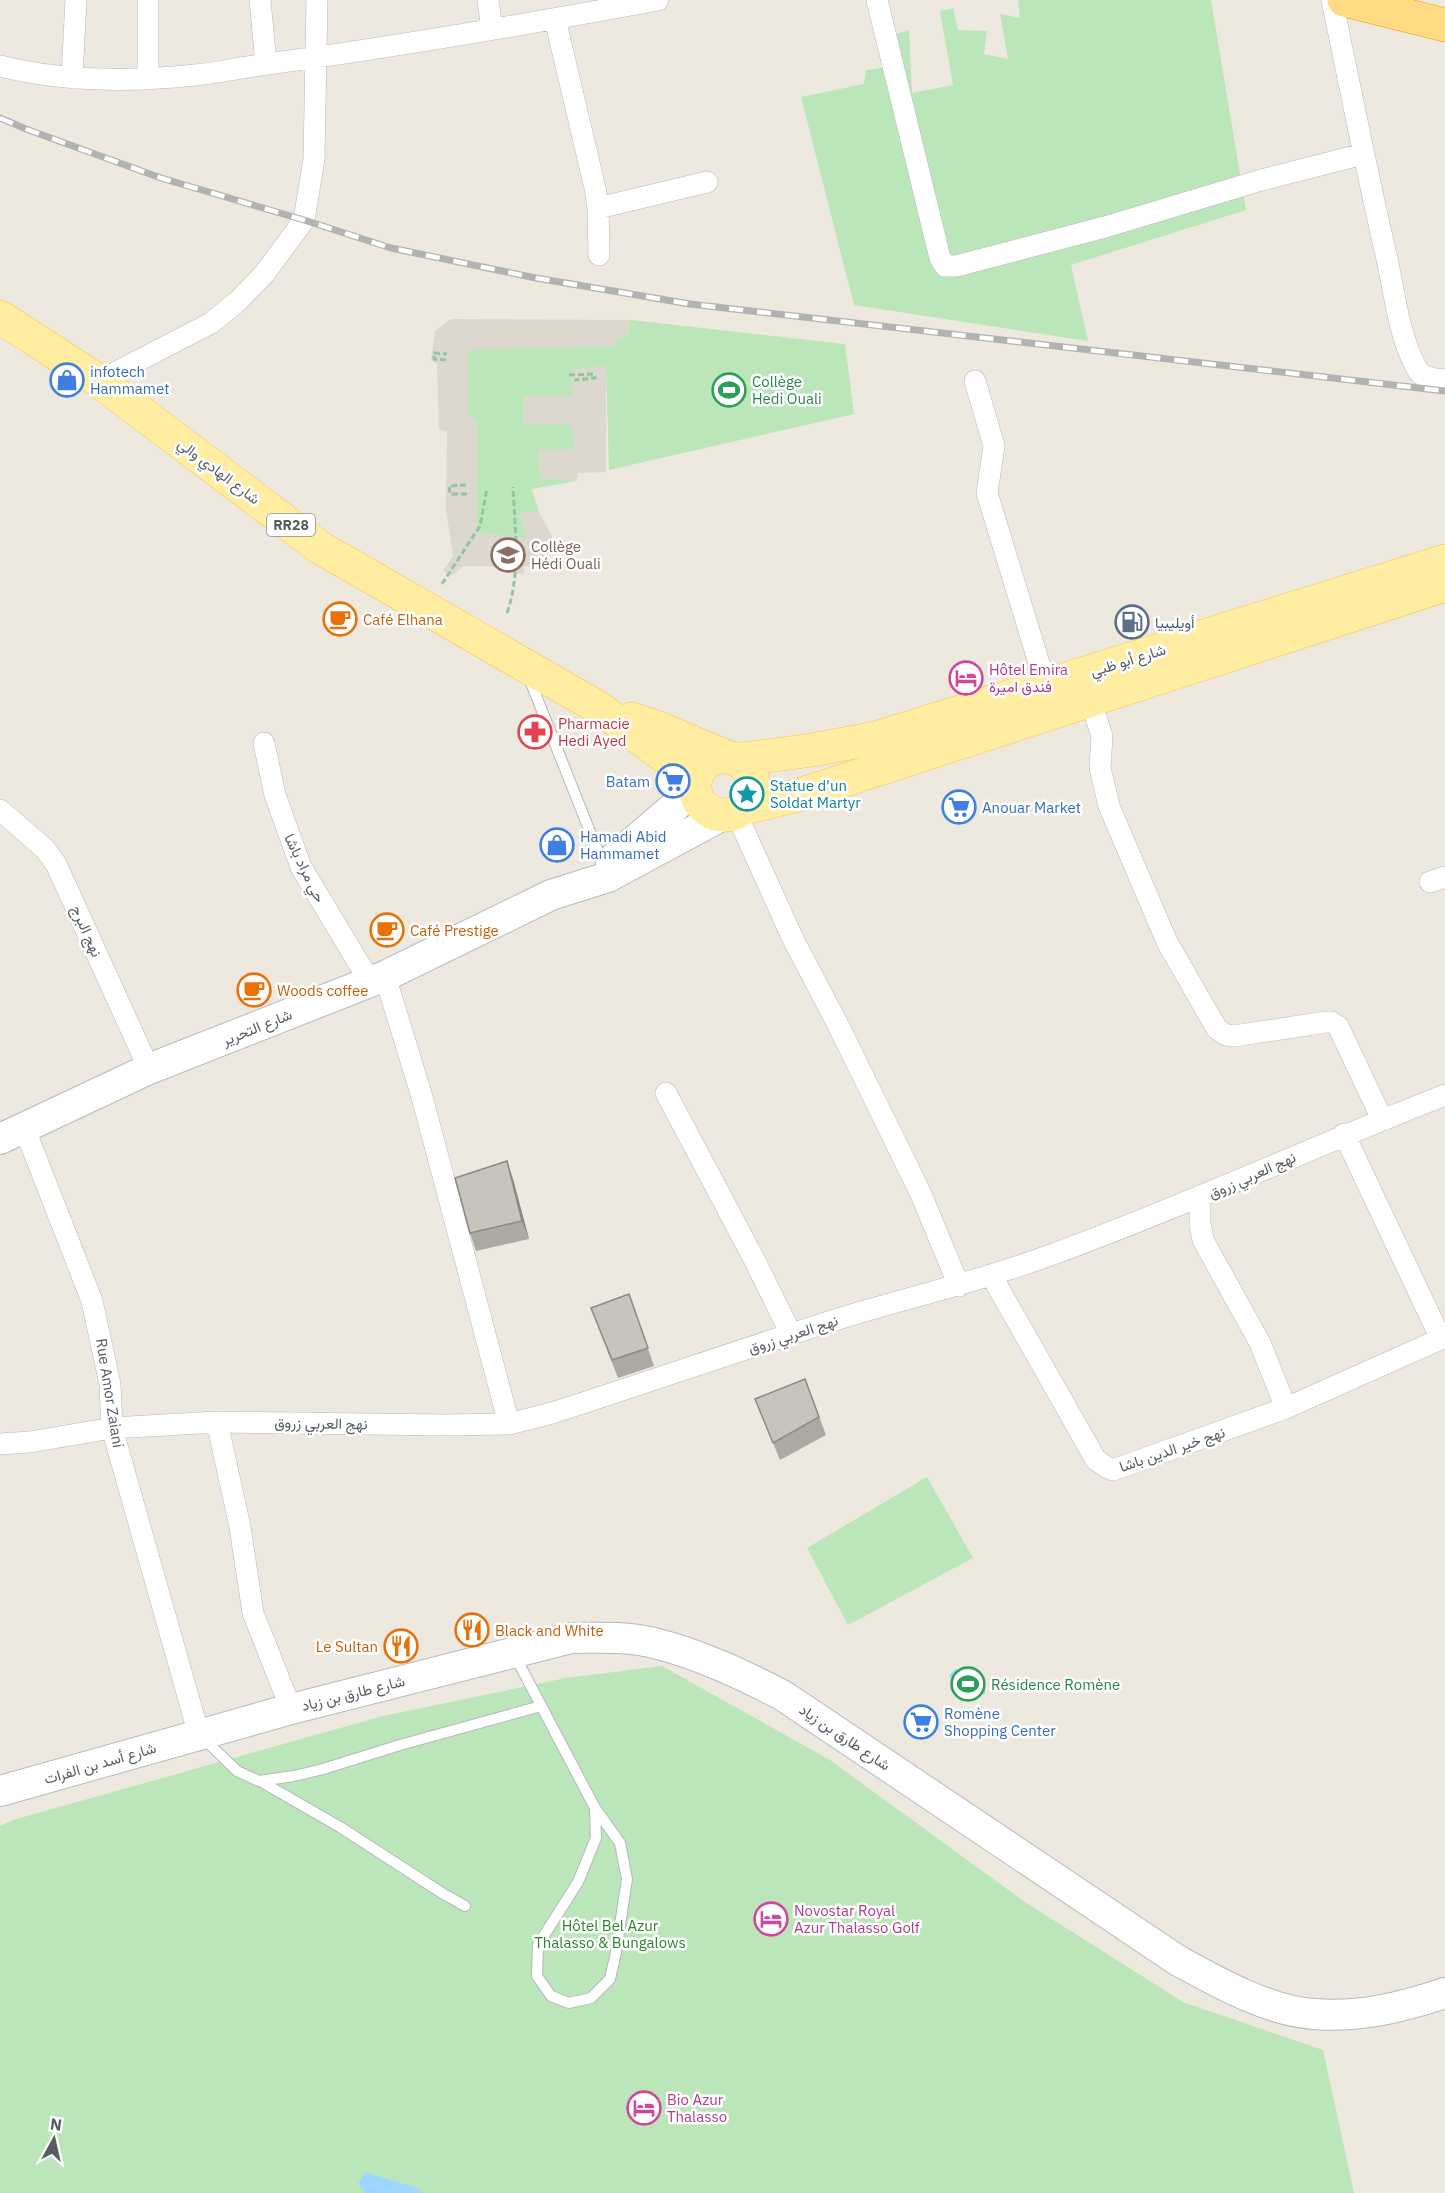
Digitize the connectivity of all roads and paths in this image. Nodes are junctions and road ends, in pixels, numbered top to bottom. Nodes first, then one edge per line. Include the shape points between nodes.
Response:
1 (76, 0) edge
2 (148, 0) edge
3 (260, 0) edge
4 (317, 0) edge
5 (488, 0) edge
6 (658, 0) edge
7 (877, 0) edge
8 (1332, 0) edge
9 (1344, 0) edge
10 (555, 19) junction
11 (1445, 25) edge
12 (492, 29) junction
13 (315, 59) junction
14 (266, 64) junction
15 (0, 66) edge
16 (72, 78) junction
17 (148, 79) junction
18 (1363, 154) junction
19 (706, 182) dead end
20 (598, 207) junction
21 (599, 255) dead end
22 (0, 317) edge
23 (447, 354) dead end
24 (446, 360) dead end
25 (569, 375) dead end
26 (574, 380) dead end
27 (1445, 380) edge
28 (99, 381) junction
29 (975, 381) dead end
30 (466, 485) dead end
31 (513, 487) dead end
32 (487, 488) dead end
33 (469, 494) dead end
34 (1445, 561) edge
35 (442, 584) dead end
36 (1445, 585) edge
37 (507, 613) dead end
38 (1168, 661) junction
39 (525, 666) junction
40 (1046, 686) junction
41 (1090, 699) junction
42 (599, 708) junction
43 (264, 743) dead end
44 (732, 759) junction
45 (695, 787) junction
46 (0, 810) edge
47 (734, 812) junction
48 (598, 876) junction
49 (378, 979) junction
50 (149, 1070) junction
51 (666, 1093) dead end
52 (1445, 1095) edge
53 (1382, 1119) junction
54 (12, 1133) edge
55 (1344, 1134) junction
56 (1200, 1197) junction
57 (991, 1275) junction
58 (959, 1286) junction
59 (791, 1334) junction
60 (1443, 1338) edge
61 (1286, 1408) junction
62 (218, 1422) junction
63 (509, 1424) junction
64 (112, 1428) junction
65 (0, 1444) edge
66 (513, 1652) junction
67 (541, 1706) junction
68 (291, 1709) junction
69 (199, 1735) junction
70 (259, 1781) junction
71 (0, 1791) edge
72 (595, 1808) junction
73 (465, 1906) dead end
74 (1445, 1993) edge

1 - 16 street
2 - 17 street
3 - 14 street
4 - 13 street
5 - 12 street
6 - 10 street
7 - 18 street via 928,212 945,266 1105,227
8 - 18 street
9 - 11 highway
10 - 12 street
10 - 20 street
12 - 13 street
13 - 14 street
13 - 28 street via 314,159 304,220 265,273 211,323
14 - 17 street
15 - 16 street
16 - 17 street
18 - 27 street via 1404,336 1417,371 1430,379
19 - 20 street
20 - 21 street
22 - 28 main road, شارع الهادي والي / RR28
23 - 24 path via 434,352 434,359
25 - 26 path via 594,374 595,378
28 - 39 main road, شارع الهادي والي / RR28 via 319,547
29 - 40 street via 994,446 987,493
30 - 33 path via 449,486 450,494
31 - 37 path via 514,592
32 - 35 path via 480,526
34 - 38 main road, شارع أبو ظبي
36 - 38 main road, شارع أبو ظبي
38 - 40 main road, شارع أبو ظبي
38 - 41 main road, شارع أبو ظبي
39 - 42 main road, شارع الهادي والي / RR28
39 - 48 lane
40 - 44 main road, شارع أبو ظبي via 876,738
41 - 47 main road, شارع أبو ظبي via 802,794
41 - 53 street via 1102,736 1100,768 1109,806 1167,942 1217,1029 1234,1036 1334,1023
42 - 44 main road, شارع الهادي والي / RR28
42 - 45 main road, شارع الهادي والي / RR28 via 668,759
43 - 49 street, حي مراد باشا via 275,795 301,867
44 - 45 main road via 715,758 705,764
44 - 47 main road via 746,767 753,788 750,798
45 - 47 main road, RR28 via 698,799 713,813
45 - 48 street, شارع التحرير
46 - 50 street, نهج البرج via 45,849 56,864
47 - 48 street, شارع التحرير
47 - 58 street via 920,1192
48 - 49 street, شارع التحرير via 514,912
49 - 50 street, شارع التحرير
49 - 63 street, حي مراد باشا via 422,1097
50 - 54 street, شارع التحرير
51 - 59 street
52 - 53 street, نهج العربي زروق
53 - 55 street, نهج العربي زروق
54 - 64 street, Rue Amor Zaiani via 92,1301 110,1384
55 - 56 street, نهج العربي زروق
55 - 60 street
56 - 57 street, نهج العربي زروق
56 - 61 street via 1203,1240 1260,1343
57 - 58 street, نهج العربي زروق
57 - 61 street, نهج خير الدين باشا via 1096,1460 1108,1468 1118,1470
58 - 59 street, نهج العربي زروق
59 - 63 street, نهج العربي زروق via 563,1410
60 - 61 street, نهج خير الدين باشا
62 - 63 street, نهج العربي زروق
62 - 64 street, نهج العربي زروق
62 - 68 street via 253,1613
64 - 65 street, نهج العربي زروق
64 - 69 street, Rue Amor Zaiani
66 - 67 lane
66 - 68 street, شارع طارق بن زياد
66 - 74 street, شارع طارق بن زياد via 571,1638 606,1638 652,1642 727,1667 782,1695 1177,1960 1258,1999 1312,2014 1344,2014 1384,2010
67 - 70 lane via 323,1769
67 - 72 lane
68 - 69 street, شارع طارق بن زياد
69 - 70 lane via 237,1771
69 - 71 street, شارع أسد بن الفرات
70 - 73 lane
72 - 72 lane via 596,1838 578,1882 538,1945 537,1976 551,1996 569,2003 591,1998 610,1979 627,1879 620,1843

